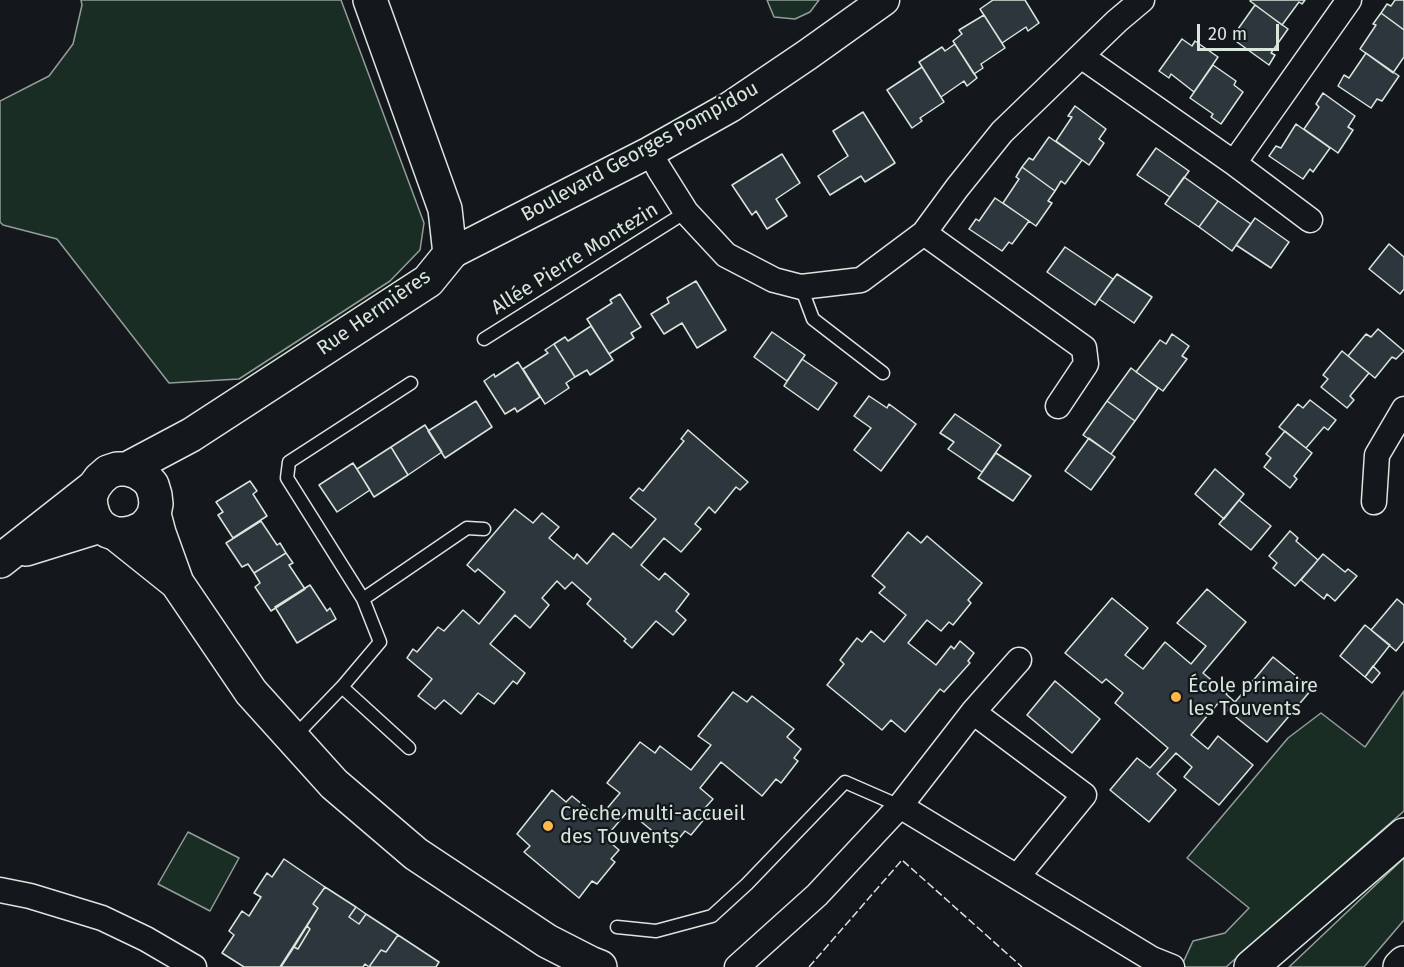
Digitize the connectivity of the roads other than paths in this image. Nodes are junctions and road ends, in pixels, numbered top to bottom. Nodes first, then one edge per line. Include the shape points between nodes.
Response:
1 (370, 0) edge
2 (884, 0) edge
3 (1142, 0) edge
4 (1349, 0) edge
5 (1081, 56) junction
6 (650, 152) junction
7 (1234, 163) junction
8 (686, 212) junction
9 (1310, 220) dead end
10 (924, 233) junction
11 (450, 254) junction
12 (801, 287) junction
13 (484, 339) dead end
14 (883, 373) dead end
15 (411, 383) dead end
16 (1058, 406) dead end
17 (1404, 409) edge
18 (191, 435) junction
19 (127, 469) junction
20 (94, 487) junction
21 (1374, 502) dead end
22 (154, 504) junction
23 (484, 529) dead end
24 (108, 530) junction
25 (3, 558) edge
26 (177, 583) junction
27 (363, 599) junction
28 (1019, 660) dead end
29 (342, 687) junction
30 (973, 712) junction
31 (292, 739) junction
32 (409, 748) dead end
33 (900, 806) junction
34 (1404, 836) edge
35 (1017, 877) junction
36 (0, 890) edge
37 (618, 927) dead end
38 (1404, 963) edge
39 (194, 967) edge
40 (600, 967) edge
41 (737, 967) edge
42 (1172, 967) edge
43 (1251, 967) edge
44 (1400, 967) edge

1 - 11 main road via 445,209
2 - 6 street, Boulevard Georges Pompidou via 730,107
3 - 5 street
4 - 7 street
5 - 7 street
5 - 10 street via 1002,132
6 - 8 street
6 - 11 street, Boulevard Georges Pompidou
7 - 9 street
8 - 12 street via 726,255 774,280
8 - 13 lane, Allée Pierre Montezin
10 - 12 street via 861,279
10 - 16 street via 1084,348 1086,364
11 - 18 main road, Rue Hermières via 428,281
12 - 14 lane via 813,319
15 - 27 lane via 289,462 287,478
17 - 21 street via 1377,455
18 - 19 main road, Rue Hermières
18 - 22 main road
19 - 20 main road via 108,472
19 - 22 main road via 146,478 152,486
20 - 24 main road via 90,497 94,517
20 - 25 main road
22 - 24 main road via 149,522 142,528 125,534
22 - 26 main road via 159,533
23 - 27 lane via 467,528
24 - 25 main road
24 - 26 main road
26 - 31 main road via 251,692
27 - 29 lane via 380,642
28 - 30 street
29 - 31 lane
29 - 32 lane
30 - 33 street
30 - 35 street via 1084,795
31 - 40 main road via 334,784 416,854 547,941
33 - 35 street
33 - 37 lane via 845,782 712,916 656,931
33 - 41 street via 817,895
34 - 43 main road
35 - 42 street via 1152,959
36 - 39 street via 102,918
38 - 44 main road

